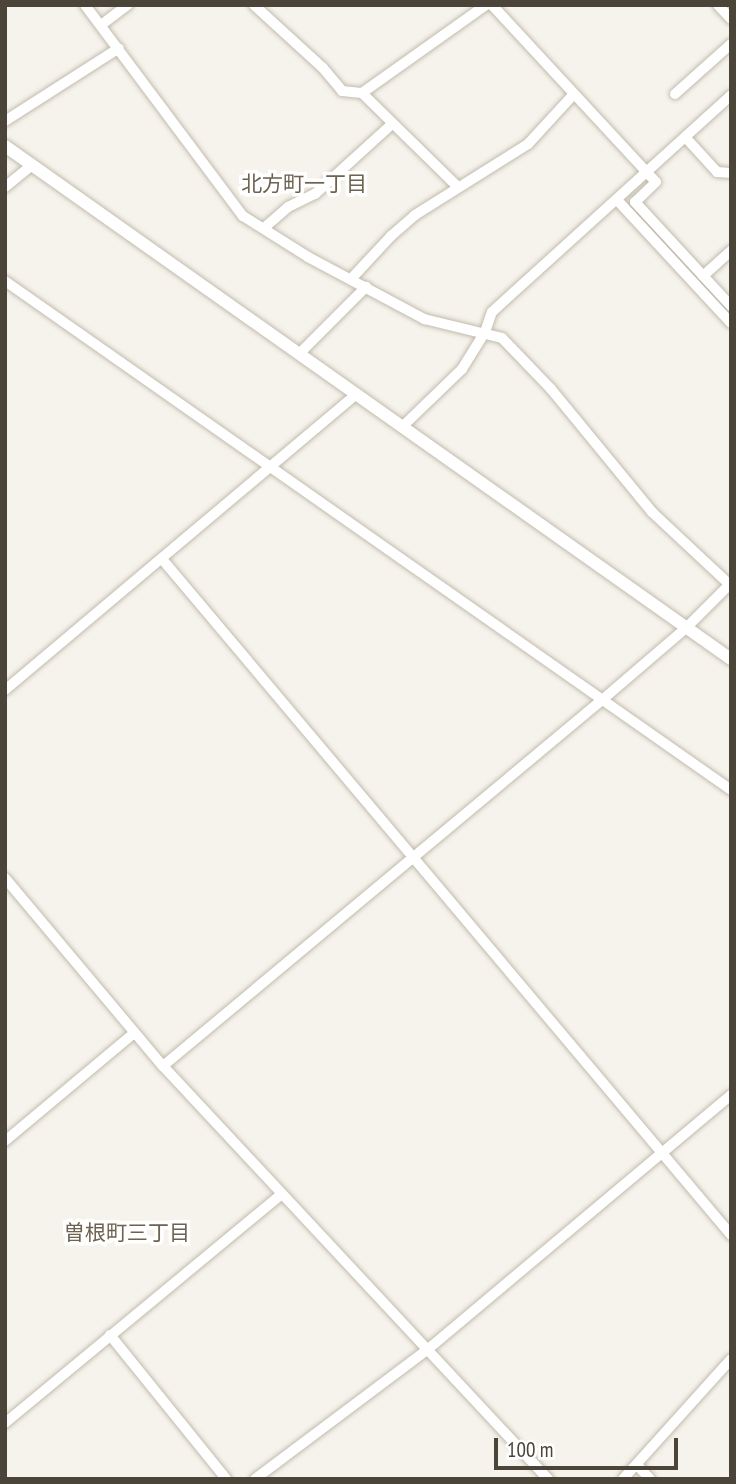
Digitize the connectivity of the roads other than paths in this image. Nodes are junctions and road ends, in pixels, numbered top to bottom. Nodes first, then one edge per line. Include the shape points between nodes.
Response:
1 (85, 5) edge
2 (128, 5) edge
3 (254, 5) edge
4 (489, 5) edge
5 (718, 5) edge
6 (731, 19) edge
7 (101, 25) junction
8 (731, 44) edge
9 (119, 48) junction
10 (362, 93) junction
11 (574, 94) junction
12 (676, 94) dead end
13 (731, 95) edge
14 (5, 121) edge
15 (393, 123) junction
16 (685, 138) junction
17 (5, 146) edge
18 (32, 166) junction
19 (648, 173) junction
20 (731, 173) edge
21 (457, 186) junction
22 (5, 187) edge
23 (618, 201) junction
24 (264, 228) junction
25 (731, 251) edge
26 (703, 276) junction
27 (351, 279) junction
28 (5, 281) edge
29 (366, 287) junction
30 (731, 306) edge
31 (731, 323) edge
32 (485, 332) junction
33 (299, 354) junction
34 (357, 394) junction
35 (403, 426) junction
36 (270, 466) junction
37 (162, 559) junction
38 (730, 584) edge
39 (686, 628) junction
40 (731, 659) edge
41 (5, 690) edge
42 (602, 700) junction
43 (731, 790) edge
44 (412, 856) junction
45 (5, 878) edge
46 (134, 1033) junction
47 (163, 1066) junction
48 (731, 1096) edge
49 (5, 1141) edge
50 (663, 1153) junction
51 (282, 1194) junction
52 (731, 1236) edge
53 (110, 1335) junction
54 (428, 1350) junction
55 (731, 1359) edge
56 (5, 1423) edge
57 (637, 1465) junction
58 (226, 1479) edge
59 (255, 1479) edge
60 (548, 1479) edge
61 (623, 1479) edge
62 (650, 1479) edge

1 - 7 street
2 - 7 street
3 - 10 street via 342,91
4 - 10 street
4 - 11 street
5 - 6 street
7 - 9 street
8 - 12 street
9 - 14 street
9 - 24 street via 243,216
10 - 15 street
11 - 19 street
11 - 21 street via 515,155
13 - 16 street
15 - 21 street
15 - 24 street via 315,194 288,207
16 - 19 street
16 - 20 street via 717,172
17 - 18 street
18 - 22 street
18 - 33 street
19 - 23 street
19 - 26 street via 656,182 635,202
21 - 27 street via 391,236
23 - 31 street
23 - 32 street via 517,287 492,312
24 - 27 street
25 - 26 street
26 - 30 street
27 - 29 street
28 - 36 street
29 - 32 street via 424,319
29 - 33 street
32 - 35 street via 462,369
32 - 38 street via 502,338 526,361 652,512
33 - 34 street
34 - 35 street
34 - 36 street
35 - 39 street
36 - 37 street
36 - 42 street
37 - 41 street
37 - 44 street
38 - 39 street
39 - 40 street
39 - 42 street
42 - 43 street
42 - 44 street
44 - 47 street
44 - 50 street
45 - 46 street
46 - 47 street
46 - 49 street
47 - 51 street
48 - 50 street
50 - 52 street
50 - 54 street
51 - 53 street
51 - 54 street
53 - 56 street
53 - 58 street
54 - 59 street
54 - 60 street
55 - 57 street
57 - 61 street
57 - 62 street

